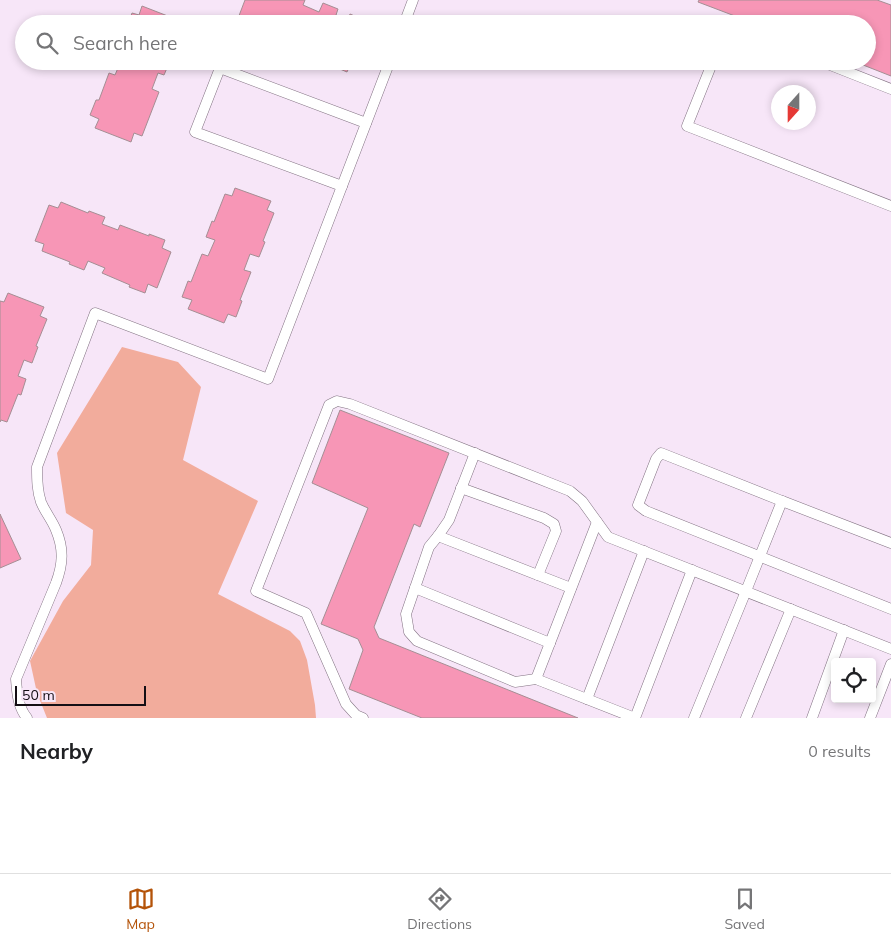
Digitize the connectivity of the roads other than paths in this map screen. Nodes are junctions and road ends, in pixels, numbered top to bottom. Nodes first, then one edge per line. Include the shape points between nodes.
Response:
1 (413, 0) edge
2 (407, 15) edge
3 (219, 70) edge
4 (225, 70) edge
5 (387, 70) edge
6 (709, 70) edge
7 (843, 70) edge
8 (891, 89) edge
9 (366, 123) junction
10 (342, 186) junction
11 (891, 206) edge
12 (475, 453) junction
13 (461, 488) junction
14 (782, 501) junction
15 (597, 522) junction
16 (438, 536) junction
17 (891, 543) edge
18 (644, 551) junction
19 (760, 556) junction
20 (692, 570) junction
21 (538, 575) junction
22 (415, 588) junction
23 (571, 588) junction
24 (746, 591) junction
25 (791, 609) junction
26 (891, 609) edge
27 (844, 630) junction
28 (550, 643) junction
29 (891, 648) edge
30 (891, 664) edge
31 (536, 679) junction
32 (587, 699) junction
33 (27, 718) edge
34 (364, 718) edge
35 (694, 718) edge
36 (746, 718) edge
37 (812, 718) edge
38 (870, 718) edge

1 - 2 lane
3 - 10 lane via 195,132
4 - 9 lane
5 - 9 lane
6 - 11 lane via 687,126
7 - 8 lane
9 - 10 lane
10 - 33 lane via 268,379 95,313 37,467 41,502 56,530 62,551 56,584 16,679 17,695
12 - 13 lane
12 - 15 lane via 570,491
12 - 34 lane via 350,404 337,401 329,404 256,590 306,613 346,704 356,715
13 - 16 lane via 449,520
13 - 21 lane via 554,524 556,531
14 - 17 lane
14 - 19 lane
14 - 19 lane via 661,453 656,458 638,504 646,511
15 - 18 lane via 608,537
15 - 23 lane
16 - 21 lane
16 - 22 lane via 429,547
18 - 20 lane
18 - 32 lane
19 - 24 lane
19 - 26 lane
20 - 24 lane
20 - 32 lane via 635,718
21 - 23 lane
22 - 28 lane
22 - 31 lane via 406,614 409,632 418,641 515,682
23 - 28 lane
24 - 25 lane
24 - 35 lane
25 - 27 lane
25 - 36 lane
27 - 29 lane
27 - 37 lane
28 - 31 lane
30 - 38 lane
31 - 32 lane

